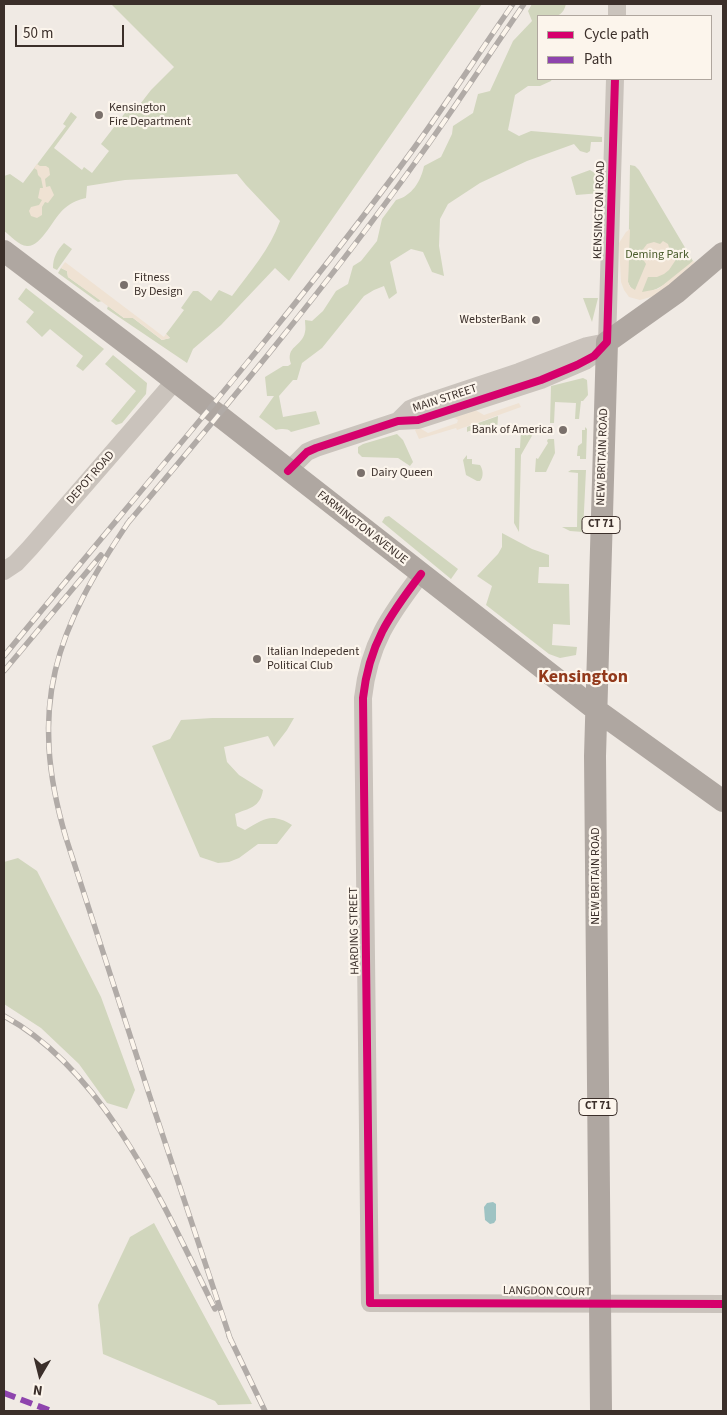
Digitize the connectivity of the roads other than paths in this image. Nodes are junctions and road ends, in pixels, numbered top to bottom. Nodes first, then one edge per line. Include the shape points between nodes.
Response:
1 (615, 80) edge
2 (4, 251) edge
3 (723, 254) edge
4 (607, 342) junction
5 (174, 382) junction
6 (288, 470) junction
7 (4, 571) edge
8 (421, 574) junction
9 (595, 709) junction
10 (723, 801) edge
11 (370, 1303) joint
12 (600, 1304) junction
13 (723, 1304) edge
14 (601, 1411) edge

1 - 4 street, KENSINGTON ROAD
2 - 5 main road, FARMINGTON AVENUE
3 - 4 main road, MAIN STREET via 676,293
4 - 6 street, MAIN STREET via 587,346 538,373 435,407 410,410 398,421 307,452
4 - 9 main road, NEW BRITAIN ROAD / CT 71
5 - 6 main road, FARMINGTON AVENUE
5 - 7 street, DEPOT ROAD via 30,548
6 - 8 main road, FARMINGTON AVENUE
8 - 9 main road, FARMINGTON AVENUE
8 - 11 street, HARDING STREET via 379,636 366,676 363,698
9 - 10 main road, FARMINGTON AVENUE
9 - 12 main road, NEW BRITAIN ROAD / CT 71
11 - 12 street, LANGDON COURT
12 - 13 street, LANGDON COURT
12 - 14 main road, NEW BRITAIN ROAD / CT 71

